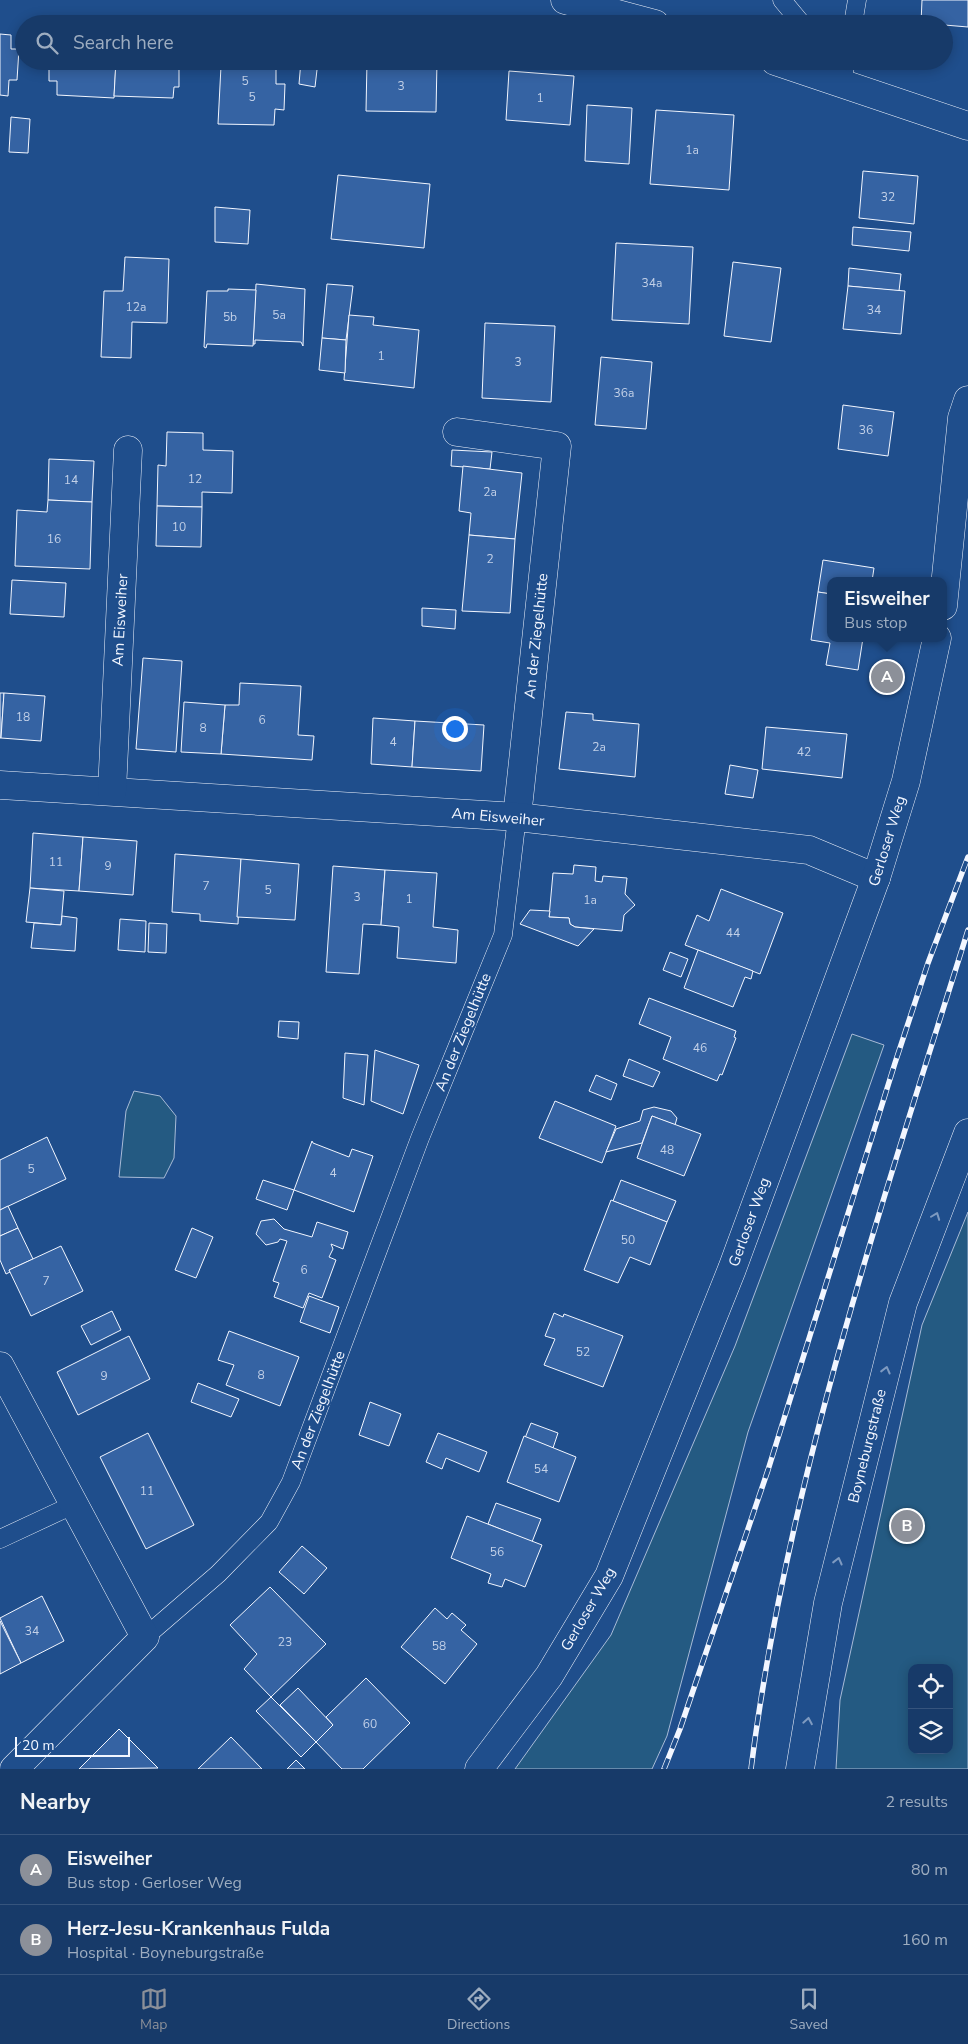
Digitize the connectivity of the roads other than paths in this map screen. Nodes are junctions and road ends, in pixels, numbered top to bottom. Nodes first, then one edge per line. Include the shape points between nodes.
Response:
1 (565, 0) edge
2 (782, 0) edge
3 (857, 0) edge
4 (621, 15) edge
5 (794, 15) edge
6 (854, 15) edge
7 (825, 70) edge
8 (844, 73) edge
9 (968, 126) edge
10 (968, 400) edge
11 (457, 432) dead end
12 (128, 450) dead end
13 (946, 577) edge
14 (936, 642) edge
15 (0, 785) edge
16 (112, 791) junction
17 (517, 818) junction
18 (876, 878) junction
19 (968, 1133) edge
20 (0, 1366) edge
21 (74, 1504) junction
22 (0, 1539) edge
23 (145, 1637) junction
24 (14, 1769) edge
25 (479, 1769) edge
26 (800, 1769) edge

1 - 4 street
2 - 5 lane
3 - 6 lane
7 - 8 street
8 - 9 street
10 - 13 street via 962,418
11 - 17 street, An der Ziegelhütte via 556,446
12 - 16 street, Am Eisweiher
14 - 18 street, Gerloser Weg via 906,780
15 - 16 street, Am Eisweiher
16 - 17 street, Am Eisweiher
17 - 18 street, Am Eisweiher via 809,850
17 - 23 lane, An der Ziegelhütte via 502,935 420,1138 291,1482 270,1522 218,1574
18 - 25 street, Gerloser Weg via 732,1269 610,1576 549,1676
26 -> 19 street, Boyneburgstraße via 828,1603 903,1303
20 - 21 street
21 - 22 lane
21 - 23 street
23 - 24 street

